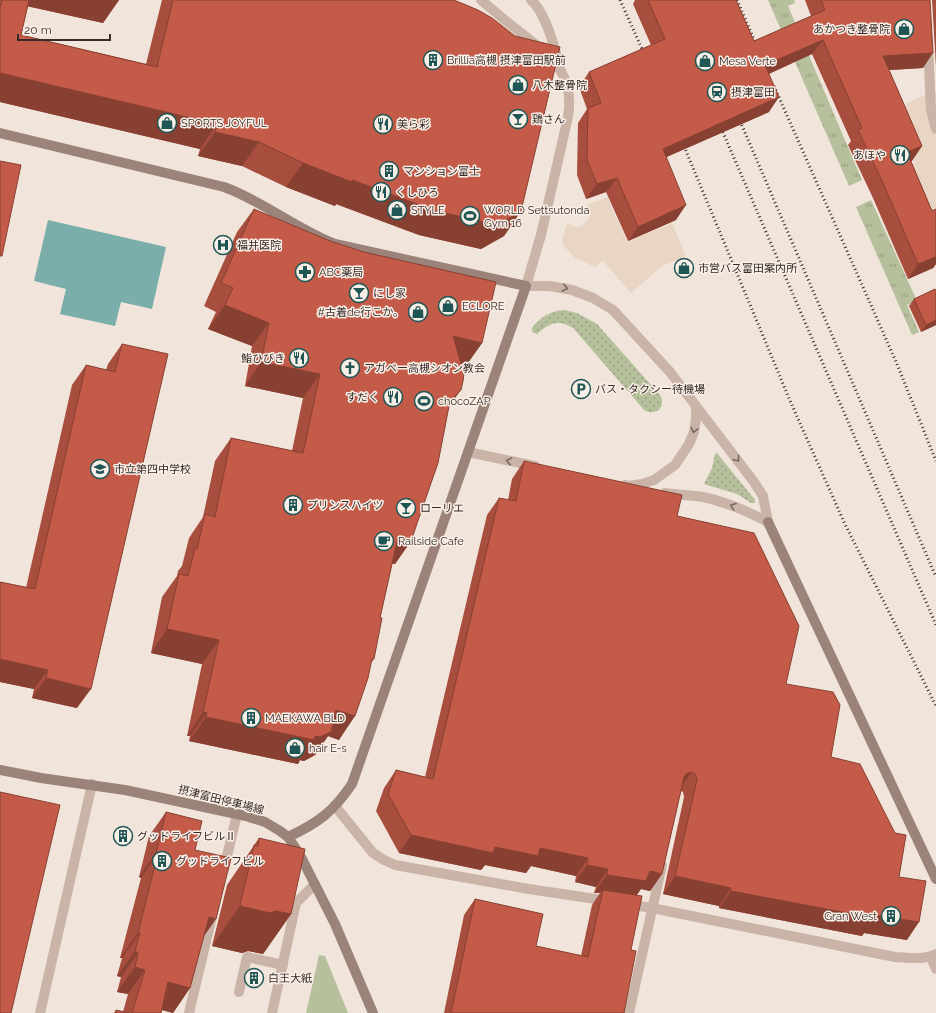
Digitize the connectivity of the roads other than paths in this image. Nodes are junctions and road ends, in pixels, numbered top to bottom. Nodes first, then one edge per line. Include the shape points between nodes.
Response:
1 (481, 0) edge
2 (534, 2) edge
3 (928, 39) edge
4 (561, 71) junction
5 (936, 129) edge
6 (0, 133) edge
7 (526, 286) junction
8 (696, 406) junction
9 (468, 452) junction
10 (545, 468) edge
11 (614, 483) edge
12 (629, 486) junction
13 (768, 522) junction
14 (0, 770) edge
15 (92, 784) junction
16 (335, 806) junction
17 (237, 814) junction
18 (288, 837) junction
19 (664, 856) edge
20 (222, 878) edge
21 (936, 879) edge
22 (315, 884) junction
23 (214, 908) edge
24 (652, 908) junction
25 (933, 955) edge
26 (283, 964) junction
27 (936, 969) edge
28 (239, 992) dead end
29 (40, 1013) edge
30 (189, 1013) edge
31 (272, 1013) edge
32 (373, 1013) edge
33 (629, 1013) edge

1 - 4 street via 550,57
2 - 4 street via 547,26
3 - 5 street via 931,110
4 - 7 street via 570,98 568,117 542,235
6 - 7 street via 224,187 336,244
7 -> 8 street via 550,286 572,290 593,298 612,310 670,372
7 - 9 street
8 -> 12 street via 694,432 686,450 675,465 654,480
8 -> 13 street via 763,496
10 -> 9 street
9 - 16 street via 352,784
11 - 12 street
13 -> 12 street via 721,502
13 - 21 street
14 - 15 street, 摂津富田停車場線
15 - 17 street, 摂津富田停車場線
15 - 29 street
16 - 18 street via 315,823
16 - 24 street via 373,853 395,864 529,889
17 - 18 street, 摂津富田停車場線 via 265,822
17 - 20 street
18 - 22 street, 摂津富田停車場線
19 - 24 street
22 - 26 street via 296,903
22 - 32 street, 摂津富田停車場線
23 - 30 street
24 - 25 street via 895,957
24 - 33 street
25 - 27 street
26 - 28 street via 247,957 239,975
26 - 31 street

